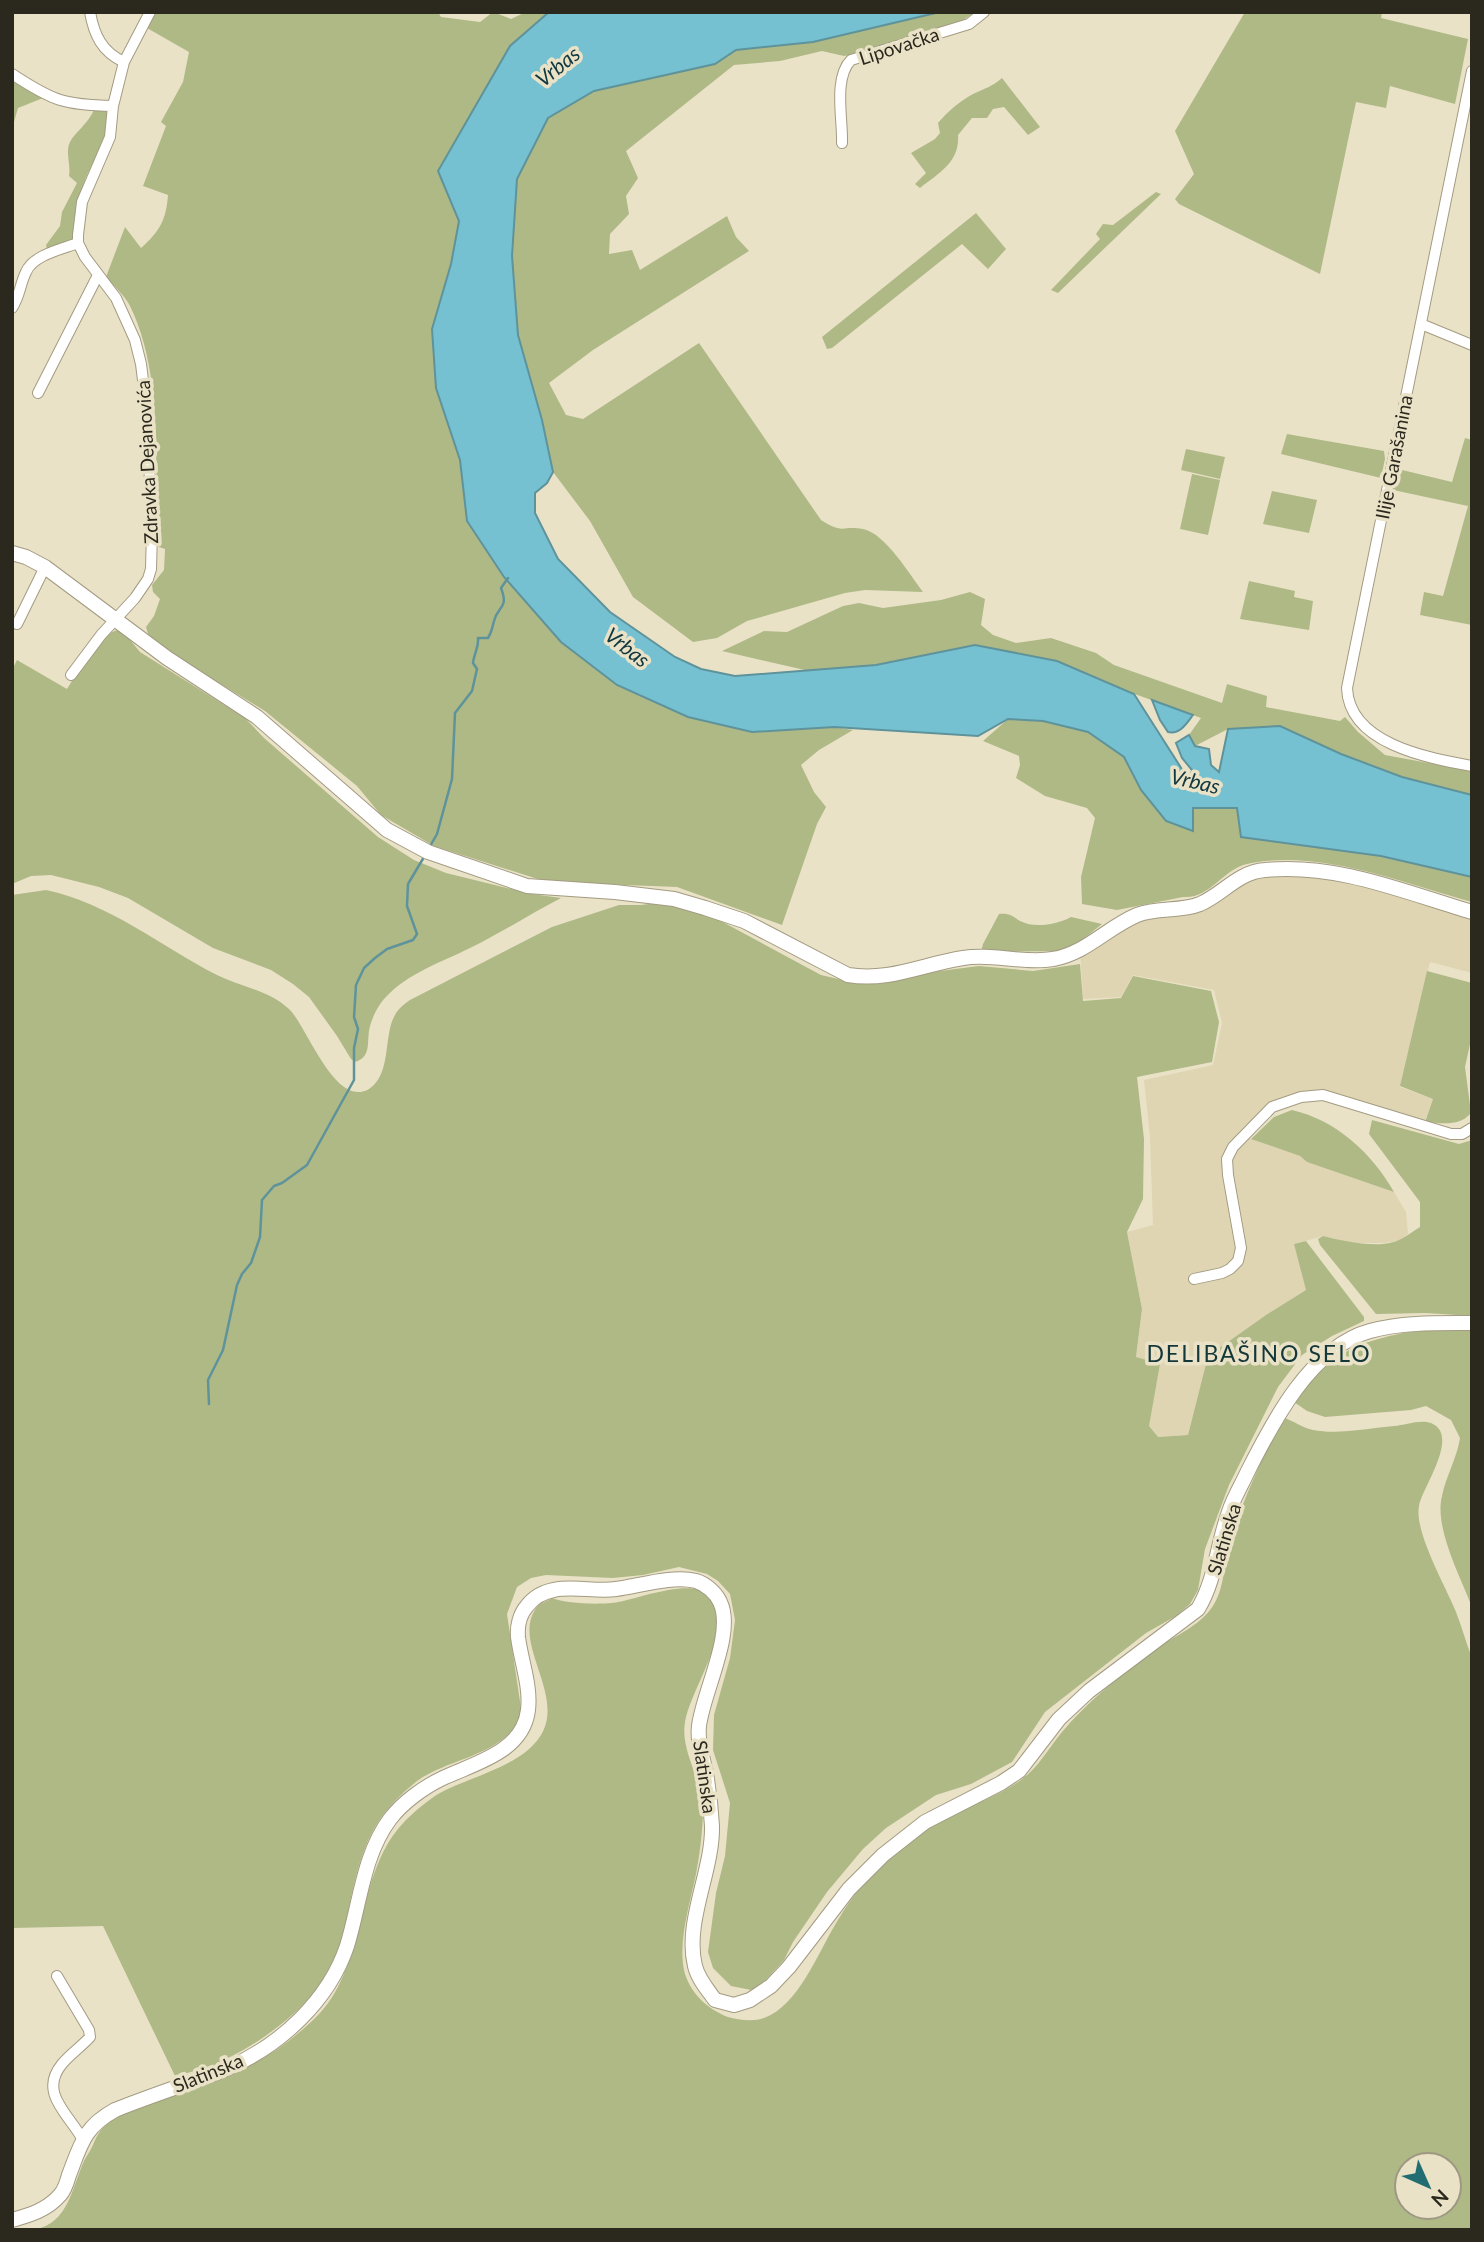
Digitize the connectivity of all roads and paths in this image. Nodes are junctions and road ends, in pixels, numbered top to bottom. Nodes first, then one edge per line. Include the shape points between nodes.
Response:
1 (90, 12) edge
2 (150, 12) edge
3 (984, 12) edge
4 (124, 62) junction
5 (1472, 71) edge
6 (12, 74) edge
7 (113, 107) junction
8 (842, 143) dead end
9 (78, 243) junction
10 (98, 275) junction
11 (12, 308) edge
12 (1421, 324) junction
13 (1472, 345) edge
14 (38, 393) dead end
15 (12, 553) edge
16 (45, 567) junction
17 (116, 619) junction
18 (17, 624) dead end
19 (71, 675) dead end
20 (1472, 766) edge
21 (1472, 912) edge
22 (1472, 1128) edge
23 (1194, 1279) dead end
24 (1472, 1322) edge
25 (57, 1976) dead end
26 (83, 2140) junction
27 (12, 2220) edge

1 - 4 street via 98,40 108,54
2 - 4 street
3 - 8 street, Lipovačka via 969,24 851,60 842,77
4 - 7 street
5 - 12 street, Ilije Garašanina
6 - 7 street via 58,101
7 - 9 street via 108,145 82,202
9 - 10 street, Zdravka Dejanovića
9 - 11 street via 31,264
10 - 14 street
10 - 17 street, Zdravka Dejanovića via 116,298 135,340 147,412 151,569 142,589
12 - 13 street
12 - 20 street, Ilije Garašanina via 1348,697 1364,725 1396,747
15 - 16 street
16 - 17 street
16 - 18 street
17 - 19 street, Zdravka Dejanovića
17 - 21 street via 257,716 387,830 425,850 527,886 661,898 705,908 744,921 835,970 866,978 967,957 1036,960 1067,956 1138,914 1199,904 1243,875 1265,870 1336,873
22 - 23 street via 1451,1134 1323,1096 1301,1097 1272,1107 1227,1159 1241,1248 1238,1261 1222,1273
24 - 26 street, Slatinska via 1368,1331 1318,1364 1283,1405 1239,1489 1207,1594 1198,1609 1089,1691 1059,1719 1019,1771 925,1822 898,1842 849,1889 771,1986 734,2005 715,2000 694,1964 694,1933 712,1831 698,1728 723,1631 719,1599 696,1581 681,1580 608,1590 545,1592 529,1602 517,1630 527,1688 524,1727 505,1748 421,1791 390,1819 367,1866 335,1976 318,2000 273,2042 231,2067 115,2109 99,2119
25 - 26 street via 89,2030 90,2037 52,2081 53,2094
26 - 27 street, Slatinska via 61,2194 41,2211

